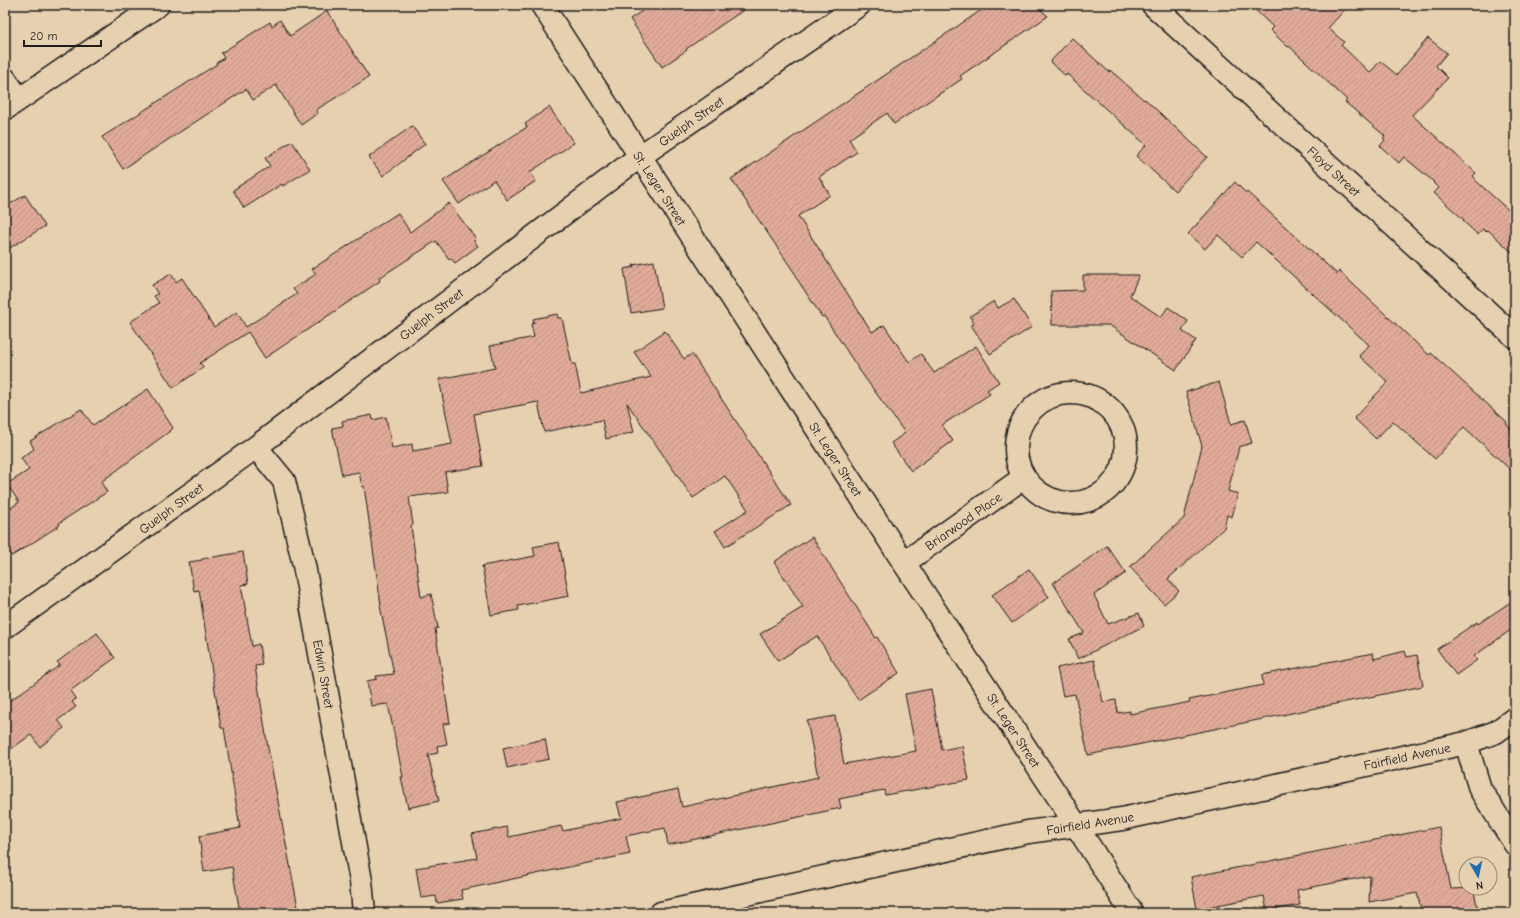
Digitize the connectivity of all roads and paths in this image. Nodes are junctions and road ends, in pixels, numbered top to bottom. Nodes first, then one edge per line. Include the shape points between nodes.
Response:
1 (158, 5) edge
2 (542, 5) edge
3 (859, 5) edge
4 (1153, 5) edge
5 (5, 79) edge
6 (12, 104) edge
7 (639, 157) junction
8 (1515, 337) edge
9 (256, 447) junction
10 (1023, 478) junction
11 (904, 563) junction
12 (5, 627) edge
13 (1515, 718) edge
14 (1466, 743) junction
15 (1076, 825) junction
16 (1515, 844) edge
17 (670, 912) edge
18 (364, 913) edge
19 (1132, 913) edge

1 - 6 street
2 - 7 street, St. Leger Street
3 - 7 street, Guelph Street
4 - 8 street, Floyd Street
5 - 6 street
7 - 9 street, Guelph Street
7 - 11 street, St. Leger Street
9 - 12 street, Guelph Street
9 - 18 street, Edwin Street via 284,481 299,542 361,882
10 - 10 street via 1045,498 1073,504 1101,495 1121,474 1127,445 1118,418 1097,398 1068,392 1040,400 1021,422 1014,450
10 - 11 street, Briarwood Place
11 - 15 street, St. Leger Street
13 - 14 street, Fairfield Avenue via 1496,732
14 - 15 street, Fairfield Avenue via 1122,819
14 - 16 street via 1480,789
15 - 17 street, Fairfield Avenue via 1028,832
15 - 19 street, St. Leger Street

